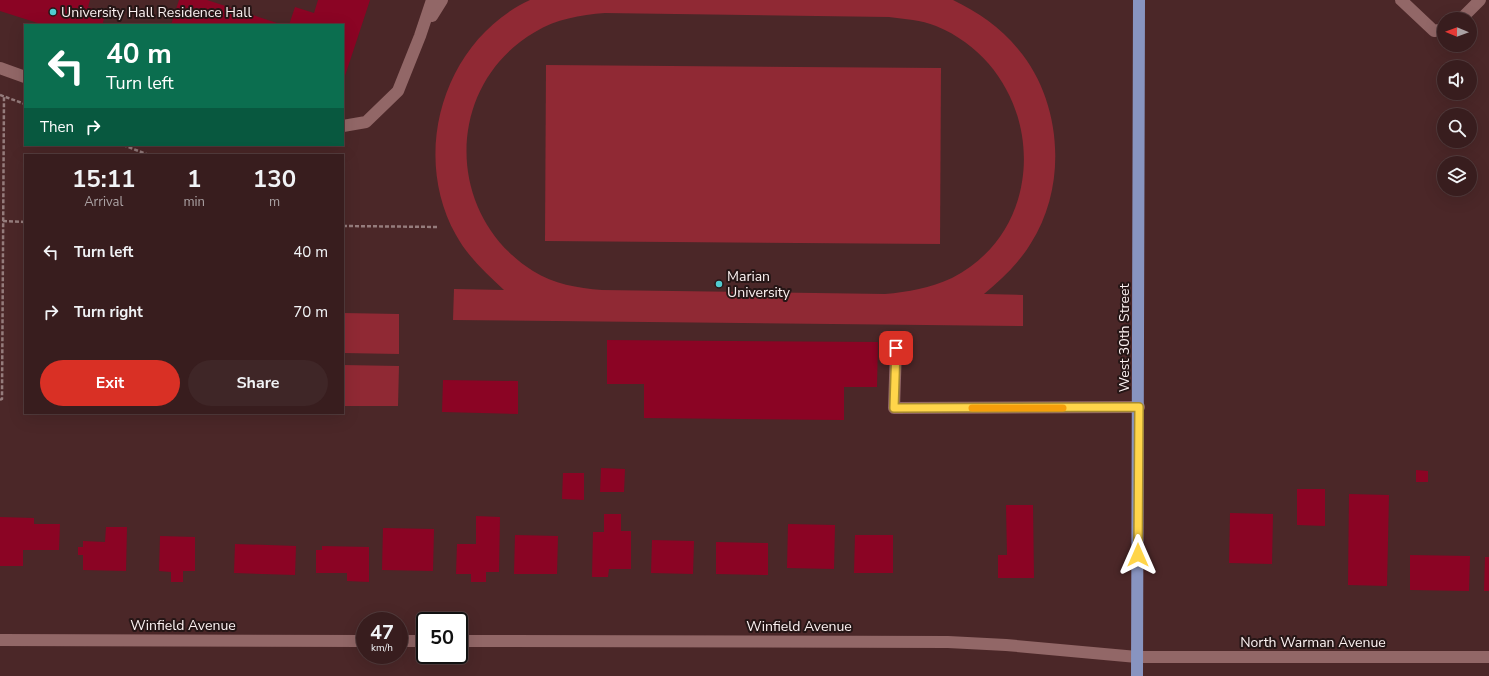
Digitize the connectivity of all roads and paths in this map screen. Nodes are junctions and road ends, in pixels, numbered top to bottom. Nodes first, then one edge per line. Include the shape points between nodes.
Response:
1 (432, 0) edge
2 (442, 0) edge
3 (1139, 0) edge
4 (1401, 0) edge
5 (1480, 0) edge
6 (1468, 12) edge
7 (1437, 31) edge
8 (420, 36) junction
9 (0, 68) edge
10 (24, 77) edge
11 (0, 95) edge
12 (4, 96) junction
13 (24, 104) edge
14 (344, 126) edge
15 (126, 146) edge
16 (146, 154) edge
17 (3, 221) junction
18 (24, 222) edge
19 (344, 226) edge
20 (439, 227) dead end
21 (896, 348) dead end
22 (0, 400) edge
23 (1139, 407) junction
24 (0, 640) edge
25 (356, 641) edge
26 (468, 641) edge
27 (1138, 657) junction
28 (1489, 657) edge
29 (1137, 676) edge

1 - 8 street
2 - 8 street
3 - 23 main road, West 30th Street
4 - 7 street via 1434,31
5 - 6 street
8 - 14 street via 398,91 366,122
9 - 10 street
11 - 12 path
12 - 13 path
12 - 17 path
15 - 16 path
17 - 18 path
17 - 22 path
19 - 20 path
21 - 23 street via 894,408
23 - 27 main road, West 30th Street
24 - 25 street, Winfield Avenue
26 - 27 street, Winfield Avenue via 948,642
27 - 28 street, North Warman Avenue
27 - 29 main road, West 30th Street

